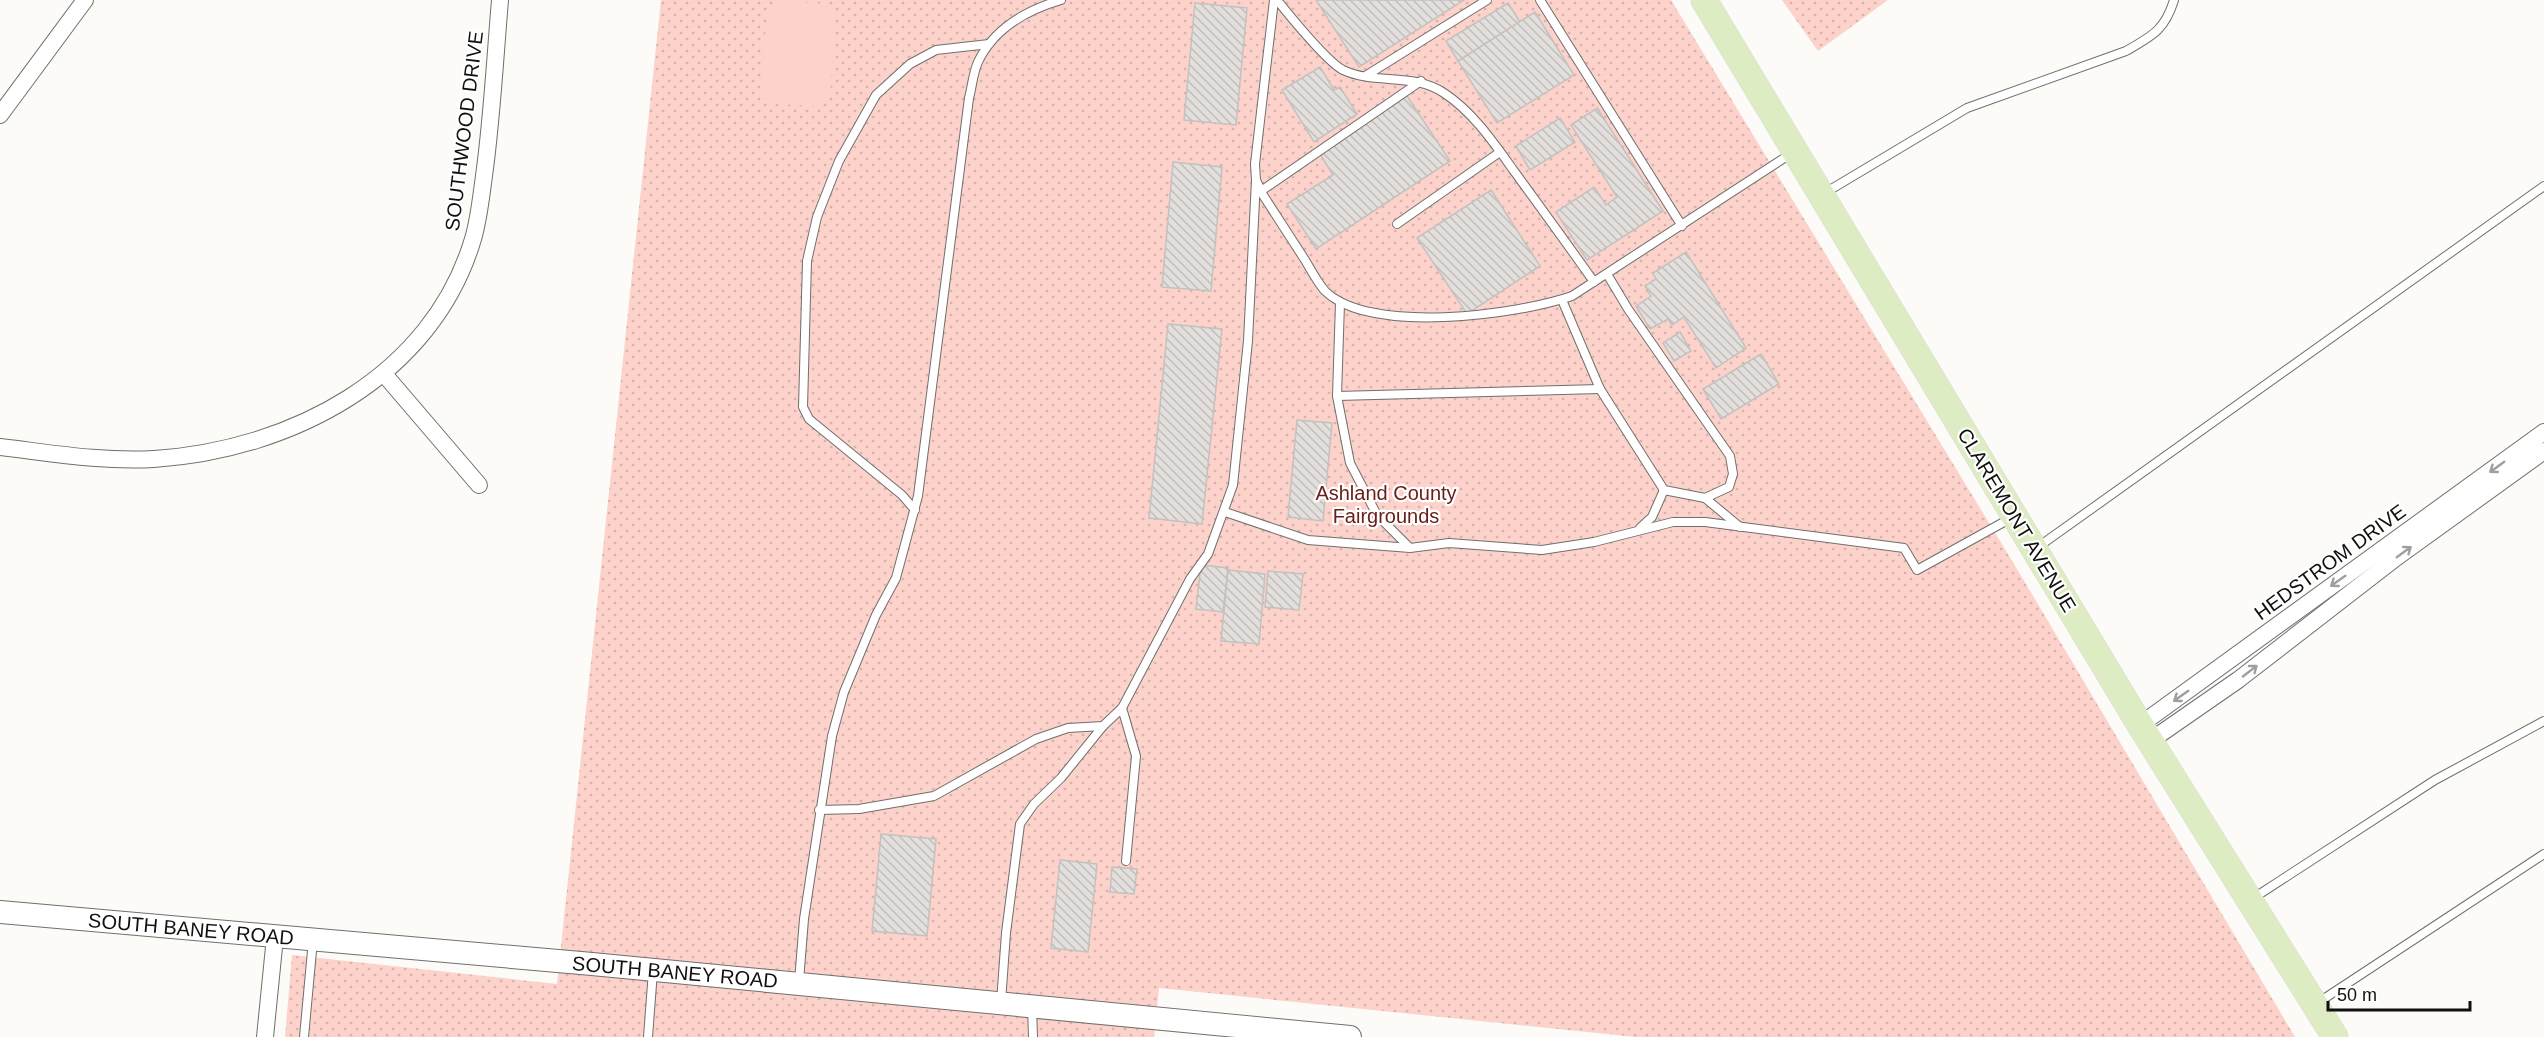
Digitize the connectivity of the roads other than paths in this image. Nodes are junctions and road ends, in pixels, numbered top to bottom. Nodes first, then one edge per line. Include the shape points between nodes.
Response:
1 (85, 0) edge
2 (500, 0) edge
3 (1061, 0) edge
4 (1275, 0) edge
5 (1488, 0) edge
6 (1540, 0) edge
7 (1704, 0) edge
8 (2174, 0) edge
9 (989, 44) junction
10 (1367, 75) junction
11 (1421, 81) junction
12 (0, 115) edge
13 (1795, 151) junction
14 (1500, 152) junction
15 (1256, 180) junction
16 (2544, 186) edge
17 (1261, 191) junction
18 (1821, 195) junction
19 (1397, 224) dead end
20 (1682, 225) junction
21 (1607, 274) junction
22 (1594, 282) junction
23 (1562, 300) junction
24 (1341, 303) junction
25 (384, 374) junction
26 (1600, 389) junction
27 (1337, 396) junction
28 (2544, 432) edge
29 (0, 447) edge
30 (2544, 451) edge
31 (479, 485) dead end
32 (1664, 490) junction
33 (1705, 498) junction
34 (915, 510) junction
35 (1225, 512) junction
36 (2016, 515) junction
37 (1740, 527) junction
38 (1637, 530) junction
39 (1410, 548) junction
40 (2035, 549) junction
41 (1122, 708) junction
42 (2544, 721) edge
43 (1103, 726) junction
44 (2145, 733) junction
45 (819, 810) junction
46 (2544, 854) edge
47 (1126, 861) dead end
48 (2249, 901) junction
49 (0, 912) edge
50 (275, 937) junction
51 (313, 940) junction
52 (654, 970) junction
53 (798, 984) junction
54 (1001, 1002) junction
55 (1032, 1005) junction
56 (2315, 1005) junction
57 (1256, 1032) edge
58 (265, 1037) edge
59 (304, 1037) edge
60 (648, 1037) edge
61 (1033, 1037) edge
62 (1350, 1037) edge
63 (2335, 1037) edge

1 - 12 street
2 - 25 street, SOUTHWOOD DRIVE via 487,150 474,236 456,284 433,322
3 - 9 lane via 1023,13
4 - 10 lane via 1342,69
4 - 15 lane
5 - 10 lane
6 - 20 lane
7 - 13 main road, CLAREMONT AVENUE
8 - 18 lane via 2164,25 2126,51 1966,108
9 - 34 lane via 978,63 969,98
9 - 34 lane via 936,50 910,64 876,95 839,161 817,217 807,261 803,407 809,419
10 - 11 lane
11 - 14 lane via 1466,110
11 - 17 lane
13 - 18 main road, CLAREMONT AVENUE
13 - 20 lane
14 - 19 lane
14 - 22 lane
15 - 17 lane
15 - 35 lane via 1237,459
16 - 40 lane
17 - 24 lane via 1324,290
18 - 36 main road, CLAREMONT AVENUE
20 - 21 lane
21 - 22 lane
21 - 33 lane via 1730,456 1729,488
22 - 23 lane
23 - 24 lane via 1481,316 1369,312
23 - 26 lane
24 - 27 lane
25 - 29 street, SOUTHWOOD DRIVE via 353,397 302,423 221,449 183,456 121,459
25 - 31 street
26 - 27 lane
26 - 32 lane
27 - 39 lane via 1350,463 1377,515
28 -> 44 street, HEDSTROM DRIVE
44 -> 30 street, HEDSTROM DRIVE via 2238,680 2397,557
32 - 33 lane
32 - 38 lane via 1652,517
33 - 37 lane
34 - 45 lane via 896,578 844,692
35 - 39 lane via 1308,540
35 - 41 lane via 1208,555 1190,579
36 - 37 lane via 1917,570 1904,548
36 - 40 main road, CLAREMONT AVENUE
37 - 38 lane via 1673,522
38 - 39 lane via 1542,550 1449,543
40 - 44 main road, CLAREMONT AVENUE
41 - 43 lane
41 - 47 lane via 1136,756
42 - 48 lane via 2435,780
43 - 45 lane via 1068,728 1036,739 934,796 859,809
43 - 54 lane via 1020,824
44 - 48 main road, CLAREMONT AVENUE
45 - 53 lane
46 - 56 lane
48 - 56 main road, CLAREMONT AVENUE
49 - 50 street, SOUTH BANEY ROAD
50 - 51 street, SOUTH BANEY ROAD
50 - 58 street
51 - 52 street, SOUTH BANEY ROAD
51 - 59 lane
52 - 53 street, SOUTH BANEY ROAD
52 - 60 lane
53 - 54 street, SOUTH BANEY ROAD
54 - 55 street, SOUTH BANEY ROAD
55 - 57 street, SOUTH BANEY ROAD
55 - 61 lane
56 - 63 main road, CLAREMONT AVENUE
57 - 62 street, SOUTH BANEY ROAD

